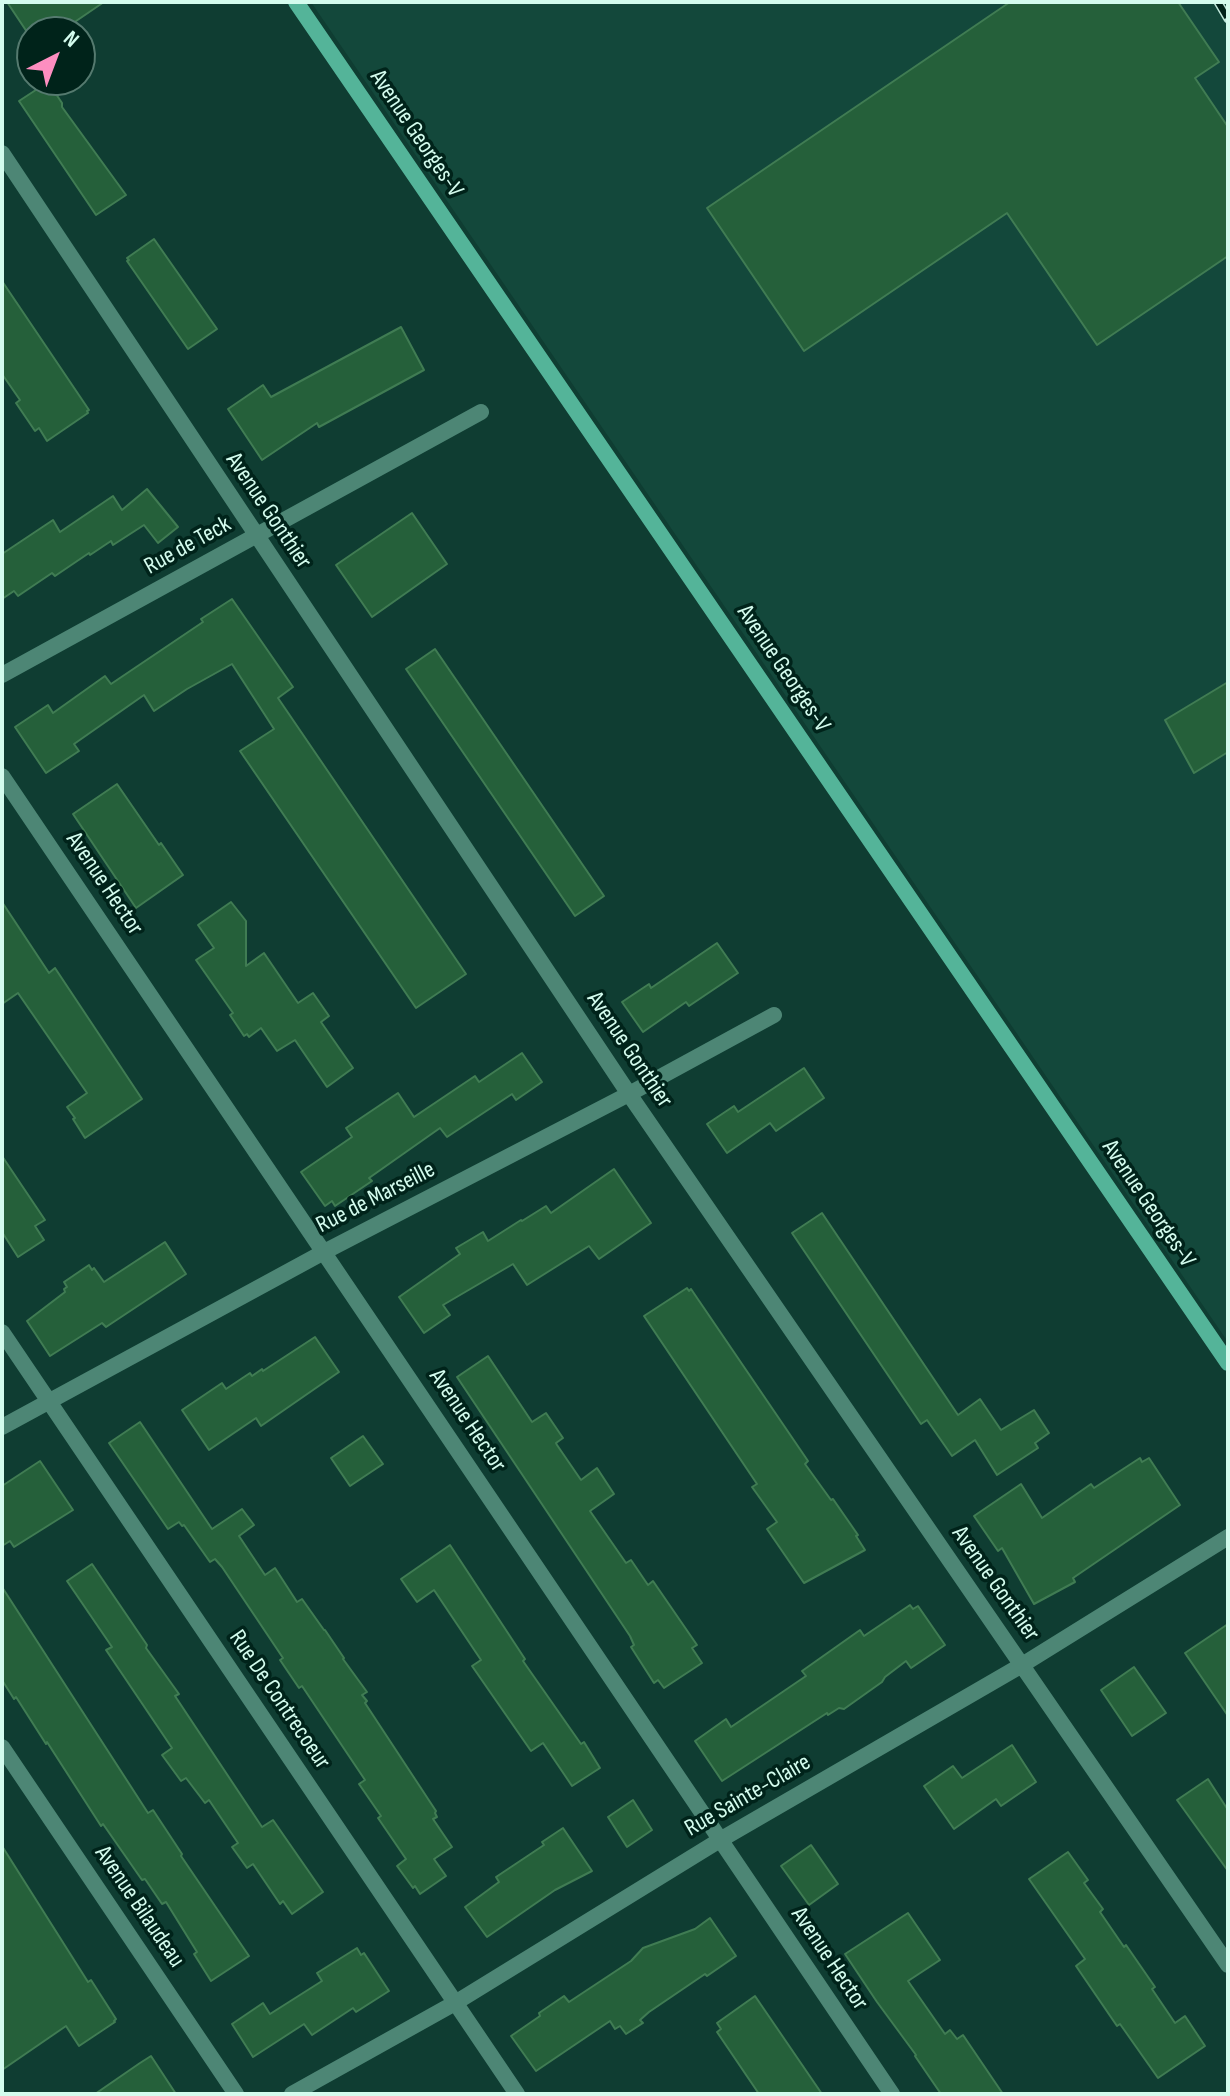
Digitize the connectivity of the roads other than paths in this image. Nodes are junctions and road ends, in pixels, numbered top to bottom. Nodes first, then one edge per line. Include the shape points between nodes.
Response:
1 (296, 2) edge
2 (2, 153) edge
3 (481, 412) dead end
4 (256, 536) junction
5 (2, 675) edge
6 (2, 776) edge
7 (774, 1015) dead end
8 (629, 1094) junction
9 (324, 1252) junction
10 (2, 1332) edge
11 (1228, 1363) edge
12 (49, 1402) junction
13 (2, 1427) edge
14 (1228, 1537) edge
15 (1022, 1665) junction
16 (2, 1747) edge
17 (720, 1840) junction
18 (1228, 1965) edge
19 (455, 2003) junction
20 (236, 2094) edge
21 (292, 2094) edge
22 (517, 2094) edge
23 (892, 2094) edge

1 - 11 street, Avenue Georges-V
2 - 4 street, Avenue Gonthier
3 - 4 street, Rue de Teck
4 - 5 street, Rue de Teck
4 - 8 street, Avenue Gonthier
6 - 9 street, Avenue Hector
7 - 8 street, Rue de Marseille
8 - 9 street, Rue de Marseille
8 - 15 street, Avenue Gonthier
9 - 12 street, Rue de Marseille
9 - 17 street, Avenue Hector
10 - 12 street, Rue De Contrecoeur
12 - 13 street, Rue de Marseille
12 - 19 street, Rue De Contrecoeur
14 - 15 street, Rue Sainte-Claire
15 - 17 street, Rue Sainte-Claire
15 - 18 street, Avenue Gonthier
16 - 20 street, Avenue Bilaudeau
17 - 19 street, Rue Sainte-Claire
17 - 23 street, Avenue Hector
19 - 21 street, Rue Sainte-Claire
19 - 22 street, Rue De Contrecoeur

